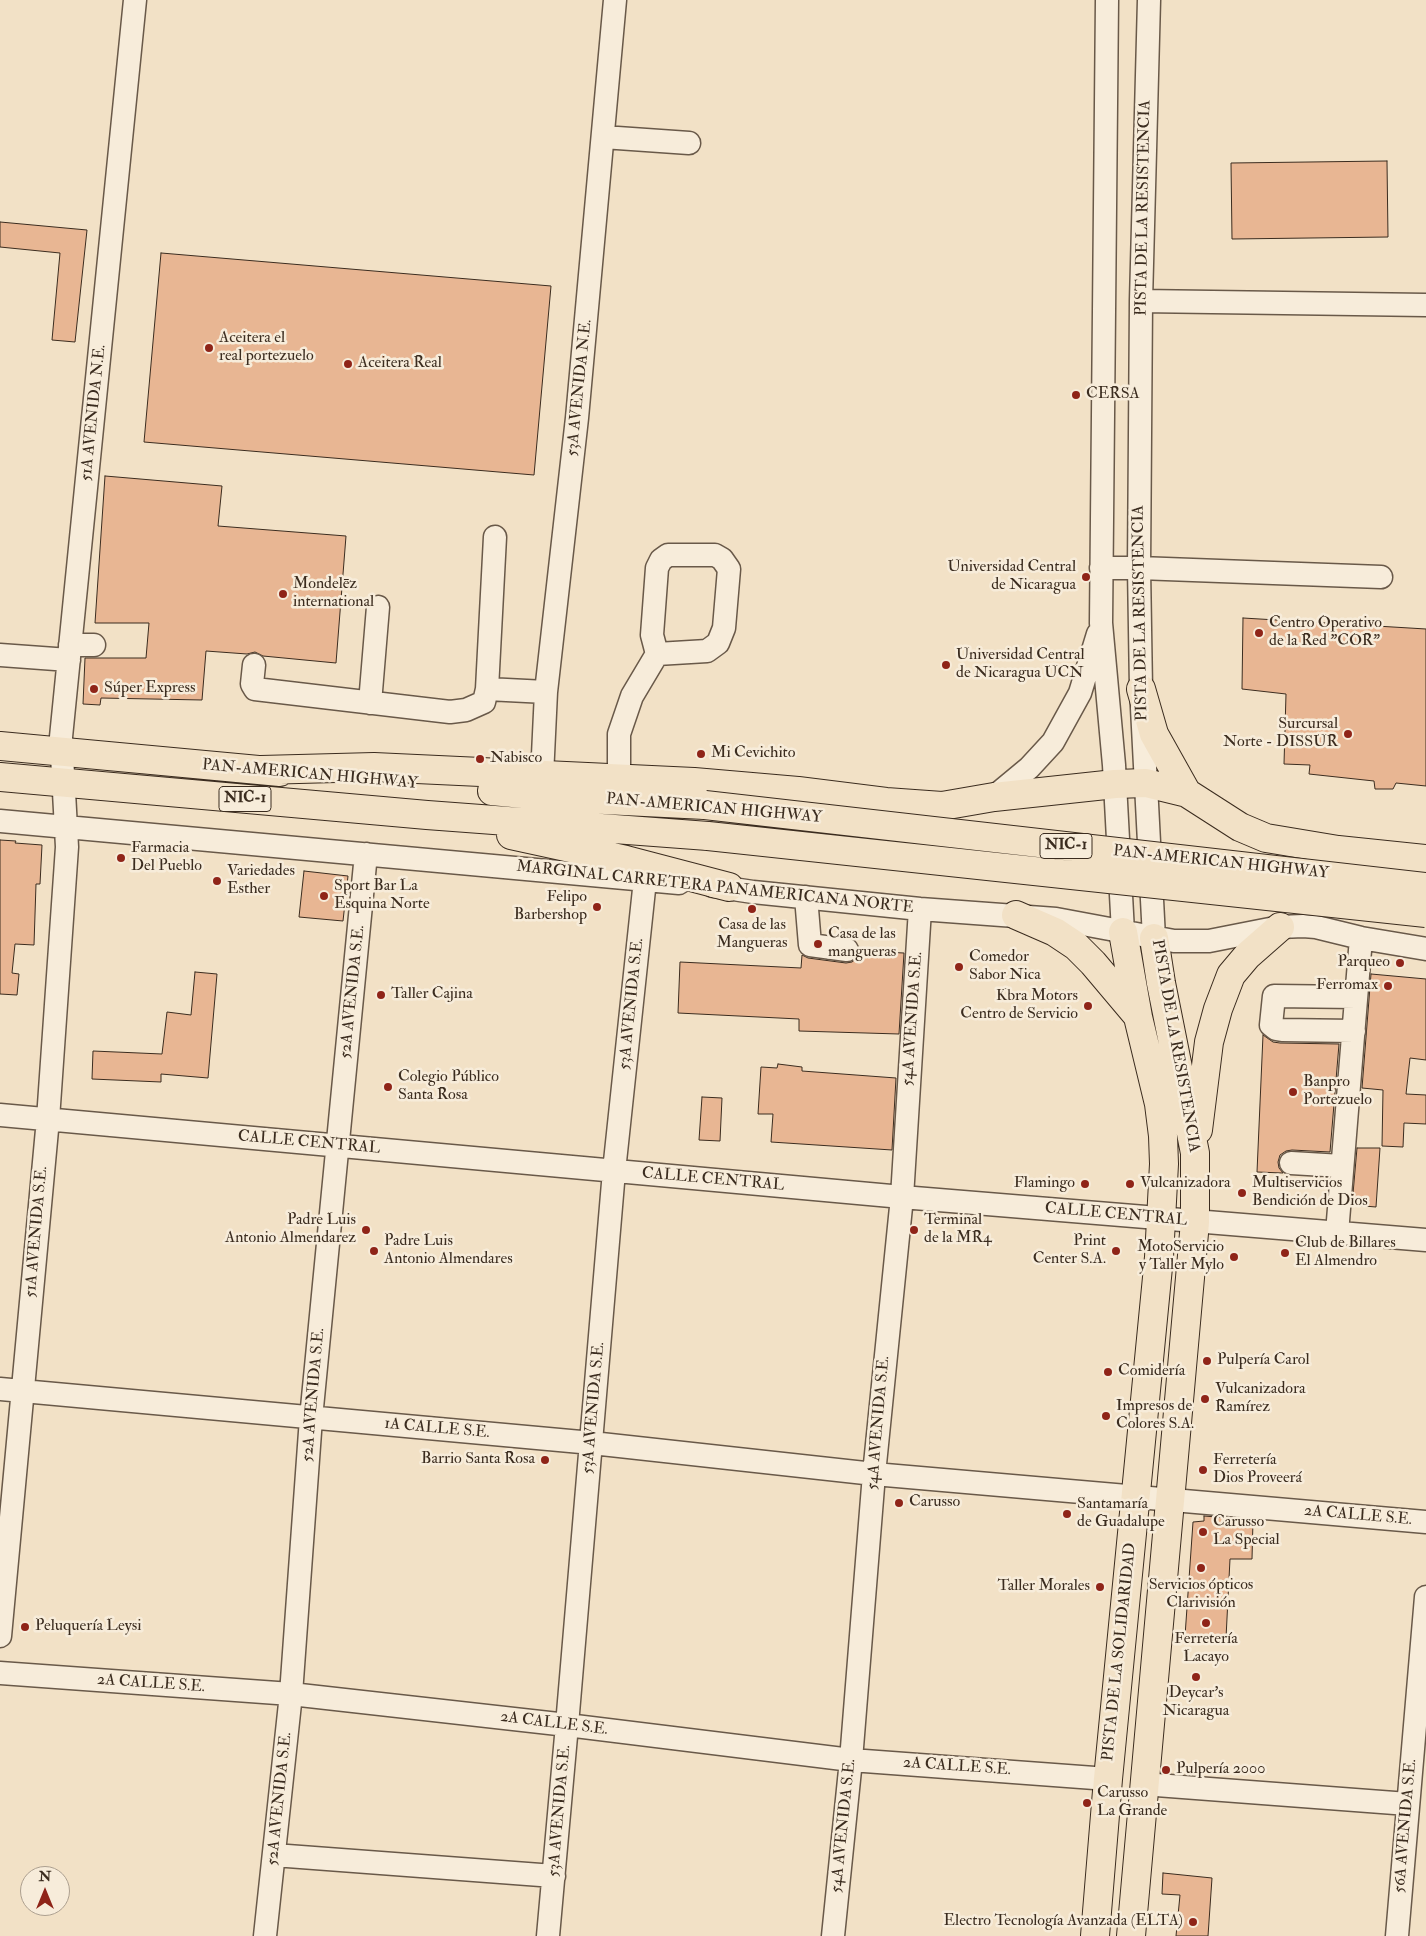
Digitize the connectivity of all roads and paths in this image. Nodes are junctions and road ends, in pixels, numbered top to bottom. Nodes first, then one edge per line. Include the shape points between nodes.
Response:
1 (135, 0) edge
2 (615, 0) edge
3 (1107, 0) edge
4 (1150, 0) edge
5 (603, 137) junction
6 (690, 143) dead end
7 (1142, 302) junction
8 (1426, 306) edge
9 (495, 537) dead end
10 (1101, 568) junction
11 (1139, 568) junction
12 (1381, 577) dead end
13 (378, 607) dead end
14 (1101, 624) junction
15 (94, 646) dead end
16 (70, 653) junction
17 (658, 654) junction
18 (0, 655) edge
19 (254, 665) dead end
20 (487, 690) junction
21 (1141, 690) junction
22 (546, 692) junction
23 (370, 703) junction
24 (0, 746) edge
25 (62, 751) junction
26 (261, 770) junction
27 (542, 776) junction
28 (0, 777) edge
29 (618, 779) junction
30 (64, 782) junction
31 (1146, 783) junction
32 (1116, 784) junction
33 (1187, 793) junction
34 (994, 797) junction
35 (426, 815) junction
36 (0, 821) edge
37 (66, 827) junction
38 (366, 854) junction
39 (1426, 859) edge
40 (645, 880) junction
41 (1426, 887) edge
42 (729, 888) junction
43 (806, 897) junction
44 (920, 908) junction
45 (1426, 913) edge
46 (1016, 915) junction
47 (1280, 927) junction
48 (1316, 927) junction
49 (1123, 932) junction
50 (1154, 938) junction
51 (1361, 938) junction
52 (1422, 946) edge
53 (847, 950) dead end
54 (1356, 997) junction
55 (1138, 1017) junction
56 (1354, 1031) junction
57 (0, 1115) edge
58 (48, 1119) junction
59 (338, 1146) junction
60 (1196, 1153) junction
61 (1291, 1163) dead end
62 (1342, 1166) junction
63 (614, 1171) junction
64 (902, 1197) junction
65 (1161, 1219) junction
66 (1195, 1222) junction
67 (1337, 1233) junction
68 (1426, 1240) edge
69 (0, 1389) edge
70 (22, 1391) junction
71 (311, 1418) junction
72 (592, 1443) junction
73 (874, 1474) junction
74 (1136, 1496) junction
75 (1171, 1499) junction
76 (1426, 1522) edge
77 (1426, 1597) edge
78 (0, 1636) edge
79 (0, 1673) edge
80 (291, 1694) junction
81 (567, 1725) junction
82 (851, 1760) junction
83 (1108, 1779) junction
84 (1143, 1784) junction
85 (1408, 1804) junction
86 (274, 1855) junction
87 (554, 1876) junction
88 (265, 1936) edge
89 (548, 1936) edge
90 (833, 1936) edge
91 (1095, 1936) edge
92 (1131, 1936) edge
93 (1397, 1936) edge

1 - 16 street, 51A AVENIDA N.E.
2 - 5 street, 53A AVENIDA N.E.
3 - 10 street, PISTA DE LA RESISTENCIA
4 - 7 street, PISTA DE LA RESISTENCIA
5 - 6 street
5 - 22 street, 53A AVENIDA N.E. via 578,418
7 - 8 street
7 - 11 street, PISTA DE LA RESISTENCIA
9 - 20 street
10 - 11 street
10 - 14 street, PISTA DE LA RESISTENCIA
11 - 12 street
11 - 21 street, PISTA DE LA RESISTENCIA
13 - 23 street
14 - 32 street, PISTA DE LA RESISTENCIA
14 - 34 street via 1080,693 1053,742
15 - 16 street
16 - 18 street
16 - 25 street, 51A AVENIDA N.E.
17 - 17 street via 707,651 718,643 724,628 729,569 722,559 715,555 668,555 661,560 657,568 652,635
17 - 29 street via 632,696 619,734
19 - 23 street via 252,684 255,690
20 - 22 street
20 - 23 street via 484,702 466,710 450,712
21 - 31 street, PISTA DE LA RESISTENCIA
21 - 33 main road via 1154,734
22 - 27 street, 53A AVENIDA N.E.
24 - 25 main road, PAN-AMERICAN HIGHWAY / NIC-1
25 - 26 main road, PAN-AMERICAN HIGHWAY / NIC-1
25 - 30 street, 51A AVENIDA N.E.
26 - 27 main road via 374,767
26 - 41 main road, PAN-AMERICAN HIGHWAY / NIC-1, bridge via 565,798 705,805
27 - 29 main road
28 - 30 main road, PAN-AMERICAN HIGHWAY / NIC-1
29 - 34 main road via 704,783 942,806
30 - 35 main road, PAN-AMERICAN HIGHWAY / NIC-1
30 - 37 street, 51A AVENIDA N.E.
31 - 32 main road
31 - 33 main road
31 - 50 street, PISTA DE LA RESISTENCIA
32 - 34 main road
32 - 49 street, PISTA DE LA RESISTENCIA
33 - 39 main road via 1240,827 1266,838 1338,850
35 - 42 main road via 626,860
35 - 45 main road, PAN-AMERICAN HIGHWAY / NIC-1, bridge via 708,836
36 - 37 street, MARGINAL CARRETERA PANAMERICANA NORTE
37 - 38 street, MARGINAL CARRETERA PANAMERICANA NORTE
37 - 58 street, 51A AVENIDA S.E.
38 - 40 street, MARGINAL CARRETERA PANAMERICANA NORTE
38 - 59 street, 52A AVENIDA S.E.
40 - 42 street, MARGINAL CARRETERA PANAMERICANA NORTE
40 - 63 street, 53A AVENIDA S.E.
42 - 43 street, MARGINAL CARRETERA PANAMERICANA NORTE
43 - 44 street, MARGINAL CARRETERA PANAMERICANA NORTE
43 - 53 street via 810,945
44 - 46 street, MARGINAL CARRETERA PANAMERICANA NORTE
44 - 64 street, 54A AVENIDA S.E.
46 - 49 street, MARGINAL CARRETERA PANAMERICANA NORTE
46 - 55 main road via 1055,932 1076,946
47 - 48 street, MARGINAL CARRETERA PANAMERICANA NORTE
47 - 50 street, MARGINAL CARRETERA PANAMERICANA NORTE via 1191,942
47 - 60 main road via 1247,956 1231,976 1218,1009 1209,1042
48 - 51 street, MARGINAL CARRETERA PANAMERICANA NORTE
48 - 52 street via 1380,929
49 - 50 street, MARGINAL CARRETERA PANAMERICANA NORTE
49 - 55 main road, PISTA DE LA RESISTENCIA
50 - 60 main road, PISTA DE LA RESISTENCIA
51 - 52 street, MARGINAL CARRETERA PANAMERICANA NORTE
51 - 54 street
54 - 56 street
54 - 56 street via 1274,996 1271,1025 1282,1030
55 - 65 main road, PISTA DE LA RESISTENCIA via 1159,1104 1163,1136
56 - 62 street
57 - 58 street, CALLE CENTRAL
58 - 59 street, CALLE CENTRAL
58 - 70 street, 51A AVENIDA S.E.
59 - 63 street, CALLE CENTRAL
59 - 71 street, 52A AVENIDA S.E.
60 - 66 main road, PISTA DE LA RESISTENCIA
61 - 62 street
62 - 67 street
63 - 64 street, CALLE CENTRAL
63 - 72 street, 53A AVENIDA S.E.
64 - 65 street, CALLE CENTRAL
64 - 73 street, 54A AVENIDA S.E.
65 - 66 street, CALLE CENTRAL
65 - 74 main road, PISTA DE LA SOLIDARIDAD
66 - 67 street, CALLE CENTRAL
66 - 75 main road
67 - 68 street, CALLE CENTRAL
69 - 70 street, 1A CALLE S.E.
70 - 71 street, 1A CALLE S.E.
70 - 78 street, 51A AVENIDA S.E.
71 - 72 street, 1A CALLE S.E.
71 - 80 street, 52A AVENIDA S.E.
72 - 73 street, 1A CALLE S.E.
72 - 81 street, 53A AVENIDA S.E.
73 - 74 street
73 - 82 street, 54A AVENIDA S.E.
74 - 75 street
74 - 83 main road, PISTA DE LA SOLIDARIDAD
75 - 76 street, 2A CALLE S.E.
75 - 84 main road
77 - 85 street, 56A AVENIDA S.E.
79 - 80 street, 2A CALLE S.E.
80 - 81 street, 2A CALLE S.E.
80 - 86 street, 52A AVENIDA S.E.
81 - 82 street, 2A CALLE S.E.
81 - 87 street, 53A AVENIDA S.E.
82 - 83 street, 2A CALLE S.E.
82 - 90 street, 54A AVENIDA S.E.
83 - 91 main road, PISTA DE LA SOLIDARIDAD
84 - 85 street
84 - 92 main road
85 - 93 street, 56A AVENIDA S.E.
86 - 87 street
86 - 88 street, 52A AVENIDA S.E.
87 - 89 street, 53A AVENIDA S.E.

